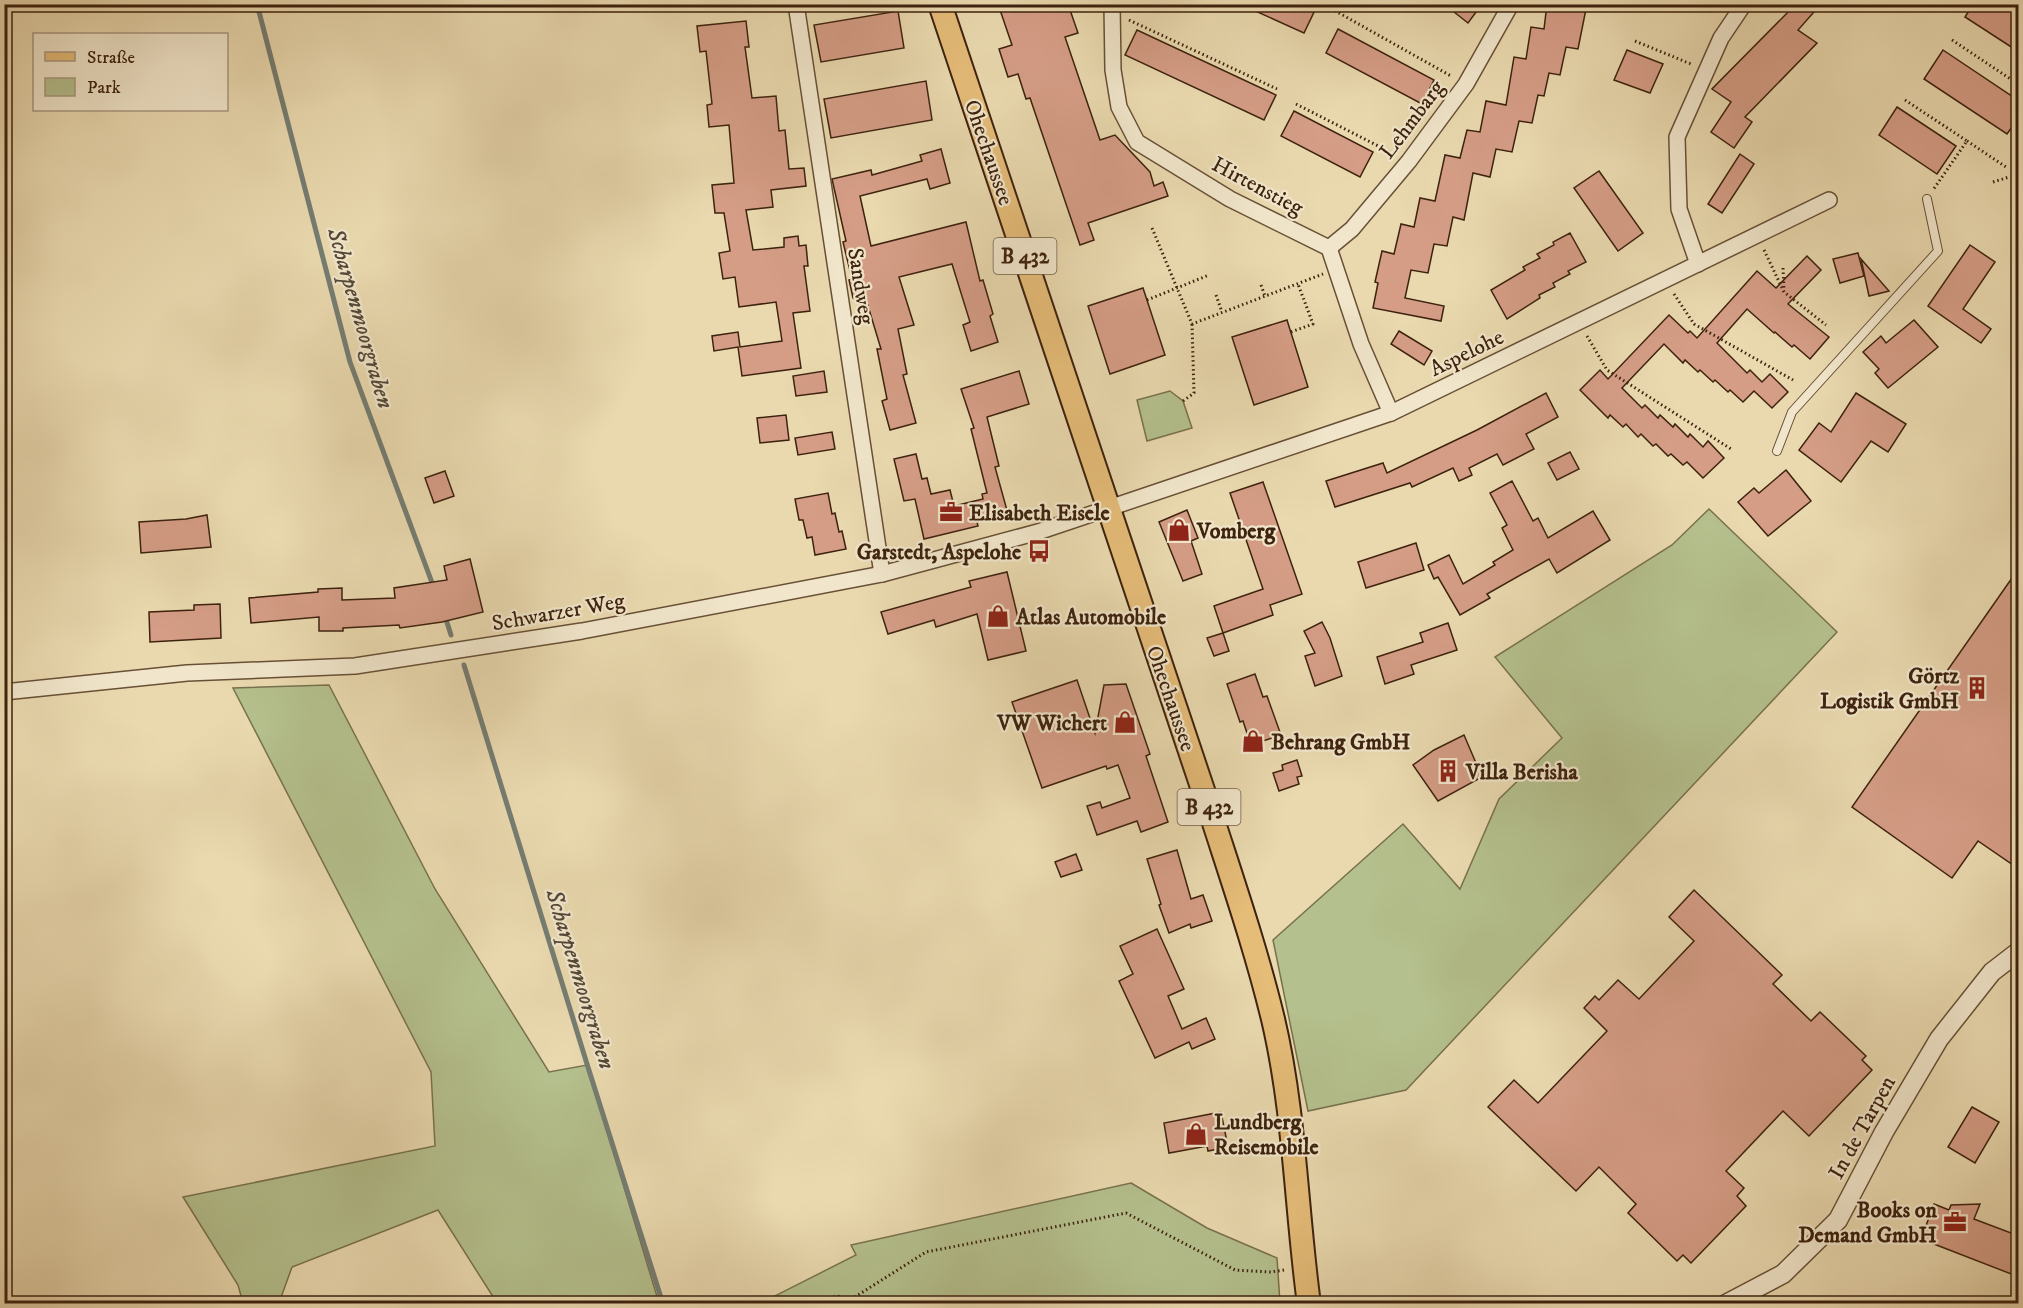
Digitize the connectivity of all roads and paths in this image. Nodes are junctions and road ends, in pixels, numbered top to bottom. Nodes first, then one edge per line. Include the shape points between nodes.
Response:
1 (796, 4) edge
2 (940, 4) edge
3 (1511, 4) edge
4 (1744, 4) edge
5 (1323, 5) edge
6 (1112, 8) edge
7 (1952, 40) dead end
8 (1635, 41) dead end
9 (1707, 70) junction
10 (1466, 84) junction
11 (2019, 84) edge
12 (1277, 89) dead end
13 (1905, 100) dead end
14 (1296, 104) dead end
15 (1967, 141) junction
16 (1409, 161) junction
17 (2006, 167) dead end
18 (2009, 177) dead end
19 (1993, 182) dead end
20 (1927, 199) joint
21 (1829, 200) dead end
22 (1152, 228) dead end
23 (1756, 235) junction
24 (1329, 248) junction
25 (1698, 264) junction
26 (1783, 268) dead end
27 (1337, 269) junction
28 (1209, 275) dead end
29 (1665, 280) junction
30 (1298, 284) junction
31 (1261, 285) dead end
32 (1177, 287) junction
33 (1784, 292) junction
34 (1216, 295) dead end
35 (1265, 296) junction
36 (1147, 300) dead end
37 (1222, 312) junction
38 (1578, 322) junction
39 (1192, 324) junction
40 (1826, 326) dead end
41 (1291, 332) dead end
42 (1793, 380) dead end
43 (1182, 400) dead end
44 (1391, 413) junction
45 (1731, 448) dead end
46 (1777, 451) dead end
47 (1108, 508) junction
48 (882, 574) junction
49 (4, 692) edge
50 (2019, 952) edge
51 (1304, 1266) junction
52 (847, 1303) edge
53 (828, 1304) edge
54 (1309, 1304) edge
55 (1726, 1304) edge

1 - 48 street, Sandweg
2 - 47 main road, Ohechaussee / B 432
3 - 10 street, Lehmbarg
4 - 9 street via 1721,38
5 - 10 path
6 - 12 path
6 - 24 street, Hirtenstieg via 1113,70 1119,107 1137,142 1230,199
7 - 11 path
8 - 9 path
9 - 25 street via 1677,136 1679,209
10 - 16 street, Lehmbarg
13 - 15 path
14 - 16 path
15 - 17 path
15 - 20 path
16 - 24 street, Lehmbarg via 1353,229
18 - 19 path
20 - 46 lane via 1938,251 1792,412
21 - 23 street, Aspelohe
22 - 32 path
23 - 25 street, Aspelohe
23 - 33 path
24 - 27 street
25 - 29 street, Aspelohe
26 - 33 path
27 - 30 path
27 - 44 street via 1361,344
28 - 32 path
29 - 38 street, Aspelohe
29 - 42 path via 1694,324
30 - 35 path
30 - 41 path via 1313,324
31 - 35 path
32 - 36 path
32 - 39 path
33 - 40 path
34 - 37 path
35 - 37 path
37 - 39 path
38 - 44 street, Aspelohe
38 - 45 path via 1607,370
39 - 43 path via 1194,393
44 - 47 street, Aspelohe
47 - 48 street, Schwarzer Weg via 1038,532
47 - 51 main road, Ohechaussee / B 432 via 1217,833 1273,1020 1290,1111
48 - 49 street, Schwarzer Weg via 582,631 355,666 188,673
50 - 55 street, In de Tarpen via 1992,972 1939,1039 1838,1220 1783,1274
51 - 52 path via 1271,1272 1235,1270 1126,1213 926,1252
51 - 54 main road, Ohechaussee / B 432
52 - 53 path via 836,1296

